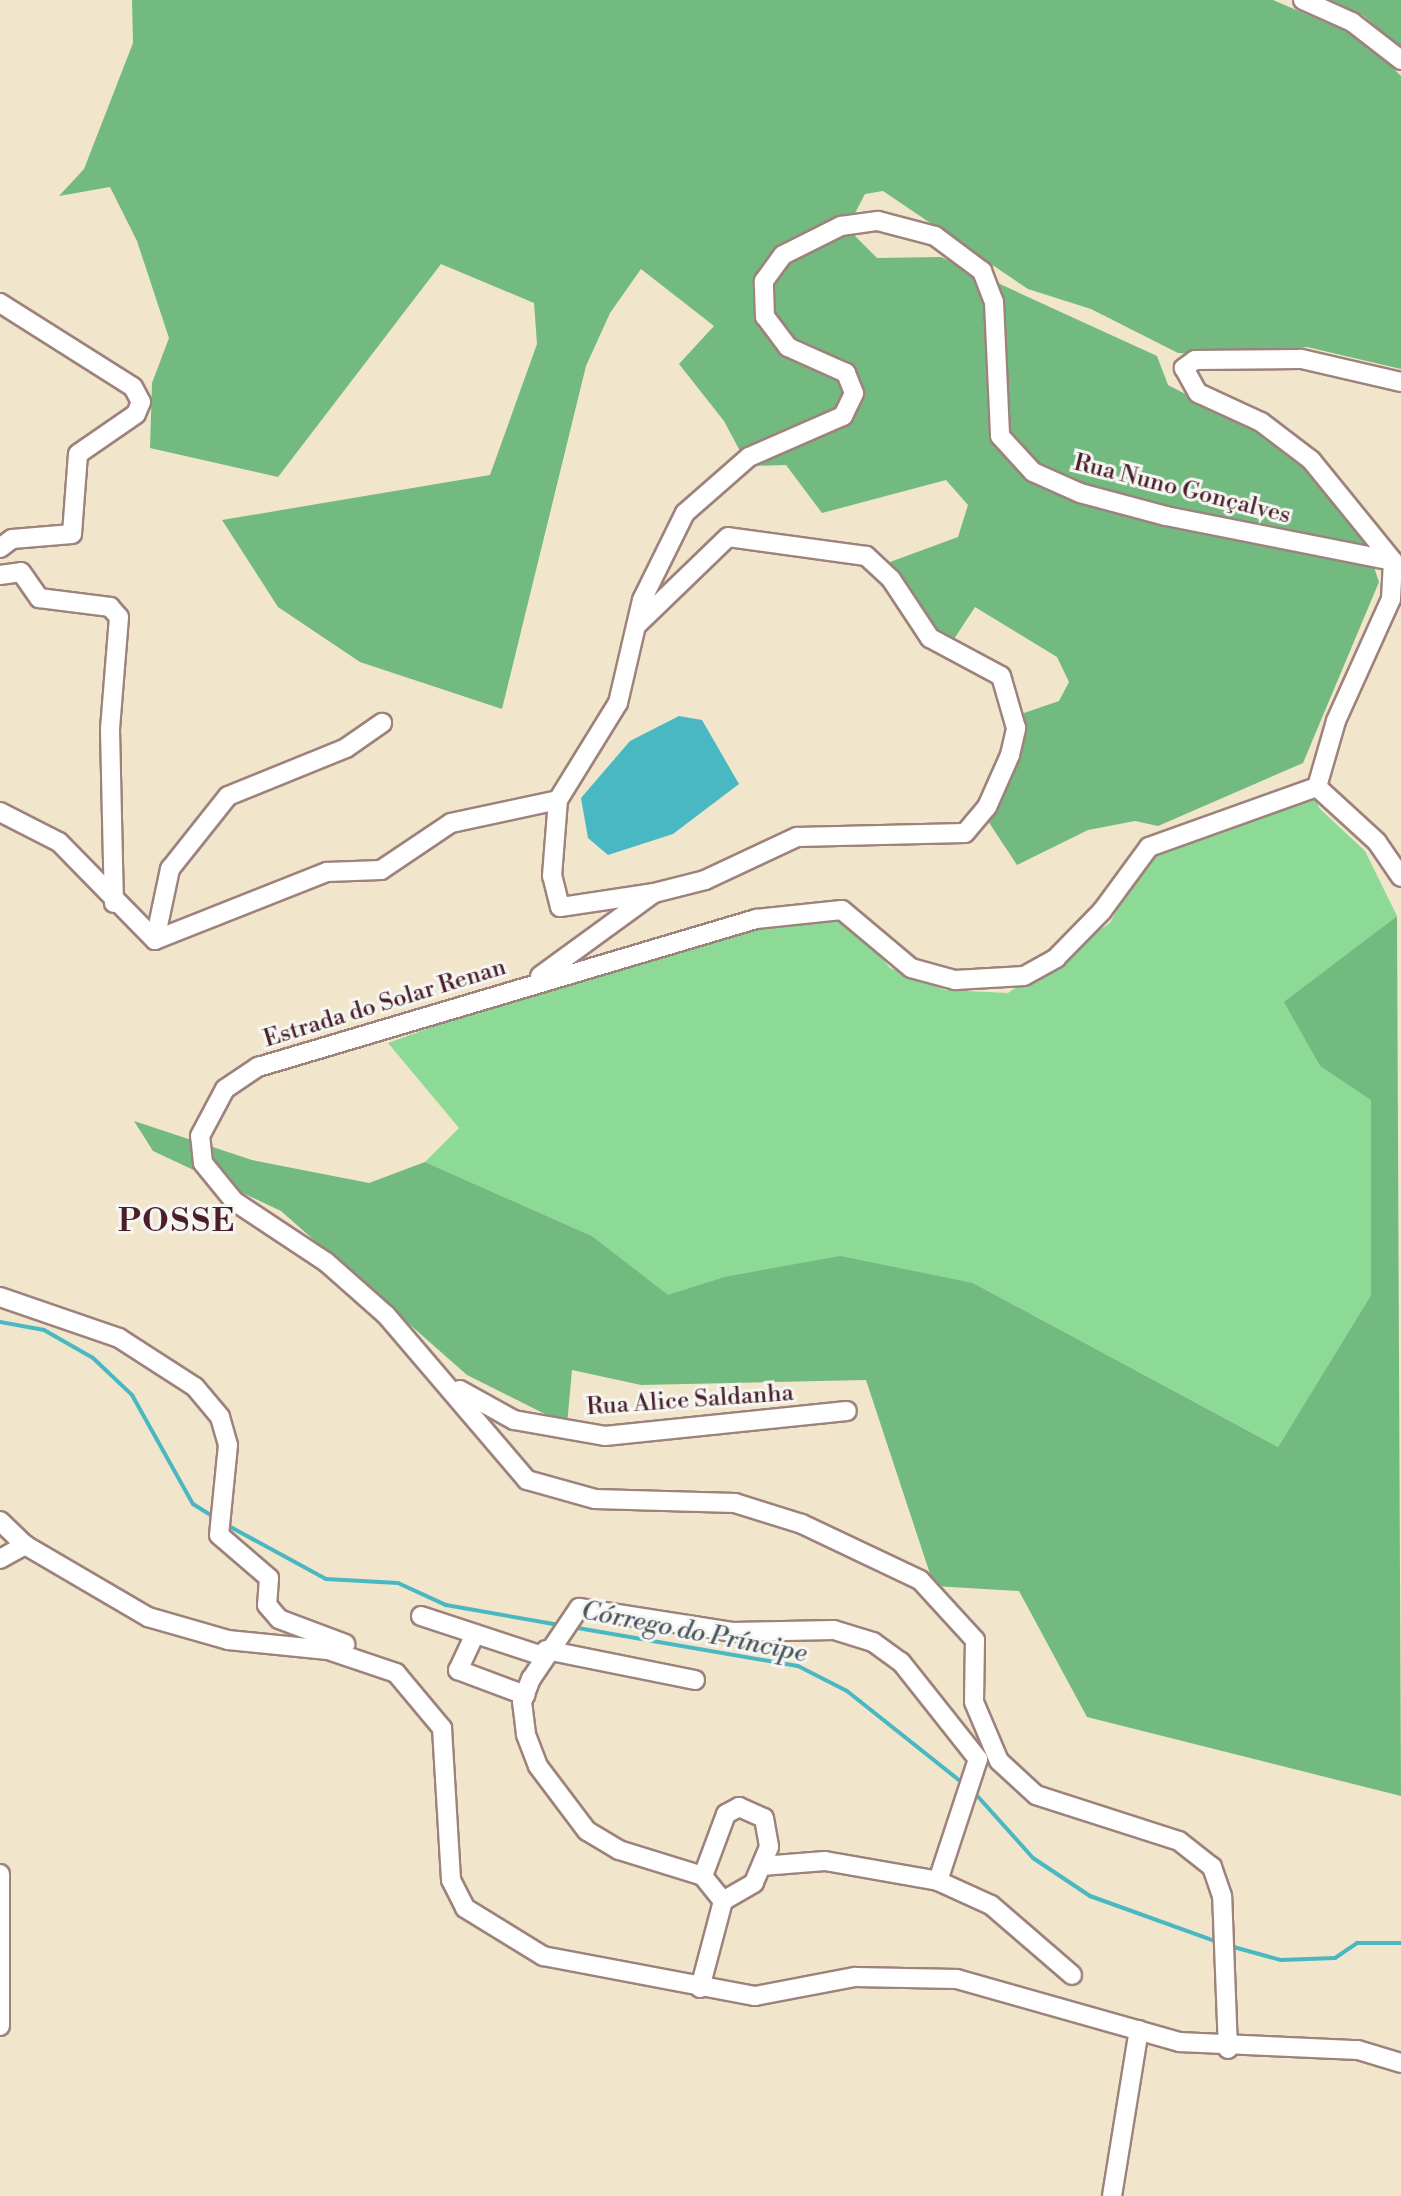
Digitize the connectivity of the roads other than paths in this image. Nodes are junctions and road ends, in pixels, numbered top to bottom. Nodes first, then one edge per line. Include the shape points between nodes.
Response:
1 (1303, 0) edge
2 (1401, 60) edge
3 (0, 303) edge
4 (1401, 382) edge
5 (0, 548) edge
6 (1393, 561) junction
7 (0, 575) edge
8 (637, 625) junction
9 (382, 723) dead end
10 (1317, 787) junction
11 (558, 800) junction
12 (0, 812) edge
13 (1401, 877) edge
14 (654, 893) junction
15 (114, 903) junction
16 (155, 940) junction
17 (520, 990) junction
18 (0, 1297) edge
19 (451, 1384) junction
20 (847, 1411) dead end
21 (0, 1521) edge
22 (25, 1545) junction
23 (0, 1559) edge
24 (421, 1616) dead end
25 (475, 1634) junction
26 (544, 1653) junction
27 (376, 1664) junction
28 (695, 1680) dead end
29 (525, 1695) junction
30 (762, 1866) junction
31 (0, 1874) edge
32 (703, 1876) junction
33 (938, 1881) junction
34 (723, 1901) junction
35 (1072, 1975) dead end
36 (700, 1988) junction
37 (0, 2026) edge
38 (1139, 2030) junction
39 (1228, 2049) junction
40 (1401, 2063) edge
41 (1112, 2196) edge

1 - 2 street via 1352,22
3 - 5 street via 133,387 141,402 136,414 78,454 72,534 12,539
4 - 6 street via 1301,359 1195,360 1184,368 1198,393 1261,422 1311,460 1382,538
6 - 8 street, Rua Nuno Gonçalves via 1166,516 1080,493 1033,472 1000,436 994,302 982,271 935,236 878,221 841,226 783,255 764,281 765,317 788,347 846,373 854,393 843,416 749,457 685,513 656,564
6 - 10 street via 1391,599 1336,721
7 - 15 street via 21,572 39,598 110,607 119,617 110,730
8 - 11 street, Rua Nuno Gonçalves via 618,703
8 - 14 street via 728,537 866,556 891,579 930,638 1001,676 1016,728 975,827 954,836 824,831
9 - 16 street via 346,748 228,796 170,869
10 - 13 street via 1377,842
10 - 17 street, Estrada do Solar Renan via 1149,847 1056,958 1011,979 955,980 911,968 858,917 821,908
11 - 14 street via 552,876 560,907
11 - 16 street via 451,823 381,870 327,872
12 - 15 street via 59,842
14 - 17 street
15 - 16 street
17 - 19 street, Estrada do Solar Renan via 258,1067 225,1089 200,1136 203,1163 234,1201 326,1262
18 - 27 street via 119,1338 195,1387 220,1417 228,1445 219,1535 269,1578 267,1605 279,1619 358,1649
19 - 20 street, Rua Alice Saldanha via 514,1420 605,1436
19 - 39 street, Estrada do Solar Renan via 527,1480 632,1503 735,1503 802,1524 920,1580 975,1640 974,1702 999,1761 1036,1795 1199,1854 1221,1881
21 - 22 street
22 - 23 street
22 - 27 street via 148,1617 228,1640 328,1650
24 - 25 street
25 - 26 street
25 - 29 street via 458,1670
26 - 28 street
26 - 29 street
26 - 33 street via 579,1608 595,1606 699,1629 834,1630 873,1642 901,1662 978,1759
27 - 36 street via 420,1695 442,1728 451,1880 465,1908 543,1956
29 - 32 street via 526,1734 538,1766 587,1831 619,1850
30 - 32 street via 769,1847 764,1818 739,1807 716,1832
30 - 33 street via 825,1861
30 - 34 street via 745,1894
31 - 37 street
32 - 34 street
33 - 35 street via 991,1905
34 - 36 street
36 - 38 street via 755,1996 904,1974 957,1979
38 - 39 street
38 - 41 street
39 - 40 street via 1358,2050

